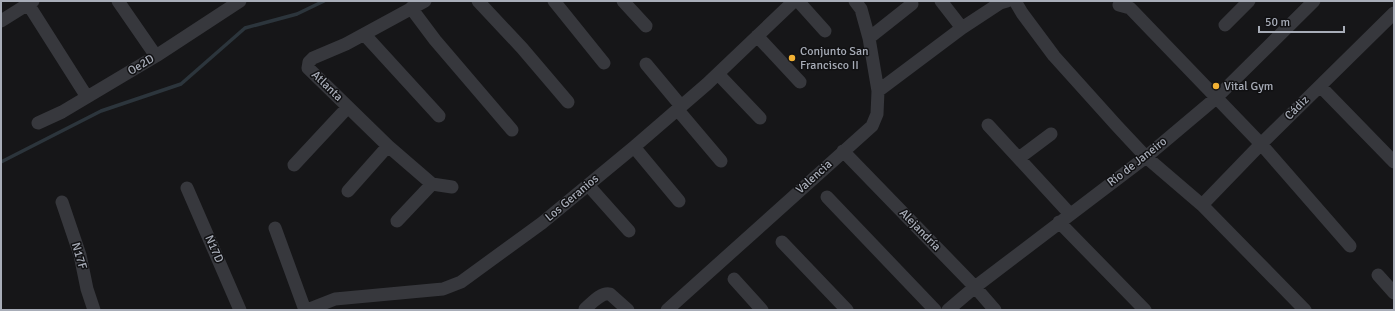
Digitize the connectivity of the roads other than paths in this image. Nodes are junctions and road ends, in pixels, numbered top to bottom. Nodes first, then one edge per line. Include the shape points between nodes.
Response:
1 (118, 1) edge
2 (240, 1) edge
3 (425, 1) edge
4 (478, 1) edge
5 (554, 1) edge
6 (623, 1) edge
7 (794, 1) edge
8 (798, 1) edge
9 (941, 1) edge
10 (1249, 1) edge
11 (1314, 1) edge
12 (30, 2) edge
13 (1015, 2) edge
14 (862, 4) edge
15 (912, 4) dead end
16 (1118, 5) dead end
17 (411, 8) junction
18 (1, 21) edge
19 (1391, 22) edge
20 (1225, 25) dead end
21 (646, 26) dead end
22 (962, 28) junction
23 (825, 31) dead end
24 (364, 34) junction
25 (757, 36) junction
26 (869, 38) junction
27 (156, 56) junction
28 (604, 63) dead end
29 (646, 64) dead end
30 (718, 74) junction
31 (800, 82) dead end
32 (1320, 86) junction
33 (878, 91) junction
34 (87, 98) junction
35 (1216, 98) junction
36 (568, 102) dead end
37 (348, 107) junction
38 (679, 108) junction
39 (439, 116) dead end
40 (760, 118) dead end
41 (38, 123) dead end
42 (988, 125) dead end
43 (512, 130) dead end
44 (1051, 134) dead end
45 (1261, 144) junction
46 (388, 146) junction
47 (634, 147) junction
48 (843, 151) junction
49 (1146, 157) junction
50 (1019, 158) junction
51 (721, 161) dead end
52 (1394, 162) edge
53 (294, 165) dead end
54 (432, 184) junction
55 (588, 185) junction
56 (452, 187) dead end
57 (187, 188) dead end
58 (348, 191) dead end
59 (827, 197) dead end
60 (680, 201) dead end
61 (62, 202) dead end
62 (1202, 205) junction
63 (1070, 214) junction
64 (397, 221) dead end
65 (1059, 222) junction
66 (275, 228) dead end
67 (629, 231) dead end
68 (782, 242) dead end
69 (1350, 246) dead end
70 (1378, 275) dead end
71 (734, 279) dead end
72 (975, 287) junction
73 (1394, 293) edge
74 (337, 304) edge
75 (585, 309) dead end
76 (94, 310) edge
77 (240, 310) edge
78 (306, 310) edge
79 (627, 310) edge
80 (667, 310) edge
81 (762, 310) edge
82 (847, 310) edge
83 (935, 310) edge
84 (948, 310) edge
85 (995, 310) edge
86 (1145, 310) edge
87 (1305, 310) edge

1 - 27 street
2 - 27 street, Oe2D
3 - 17 street, Atlanta
4 - 36 street
5 - 28 street
6 - 21 street
7 - 25 street, Los Geranios
8 - 23 street
9 - 22 street
10 - 20 street
11 - 35 street, Río de Janeiro
12 - 18 street
12 - 34 street
13 - 22 street via 1000,3
13 - 49 street via 1054,56
14 - 26 street, Valencia
15 - 26 street
16 - 35 street via 1130,8
17 - 24 street, Atlanta
17 - 43 street
19 - 32 street, Cádiz
22 - 33 street
24 - 37 street, Atlanta via 313,58 308,65 311,72
24 - 39 street
25 - 30 street, Los Geranios
25 - 31 street
26 - 33 street, Valencia
27 - 34 street, Oe2D
29 - 38 street
30 - 38 street, Los Geranios
30 - 40 street
32 - 45 street, Cádiz
32 - 52 street
33 - 48 street, Valencia via 877,114 872,126
34 - 41 street, Oe2D
35 - 45 street
35 - 49 street, Río de Janeiro
37 - 46 street, Atlanta
37 - 53 street
38 - 47 street, Los Geranios
38 - 51 street
42 - 50 street
44 - 50 street
45 - 62 street, Cádiz
45 - 69 street
46 - 54 street, Atlanta
46 - 58 street
47 - 55 street, Los Geranios
47 - 60 street
48 - 72 street, Alejandría
48 - 80 street, Valencia
49 - 62 street
49 - 63 street, Río de Janeiro
50 - 63 street
54 - 56 street
54 - 64 street
55 - 67 street
55 - 74 street, Los Geranios via 542,223 461,282 443,289
57 - 77 street, N17D
59 - 83 street
61 - 76 street, N17F via 80,255
62 - 87 street
63 - 65 street, Río de Janeiro
65 - 72 street, Río de Janeiro
65 - 86 street
66 - 78 street
68 - 82 street
70 - 73 street
71 - 81 street
72 - 84 street, Río de Janeiro
72 - 85 street, Alejandría
74 - 78 street, Los Geranios
75 - 79 street via 606,293

